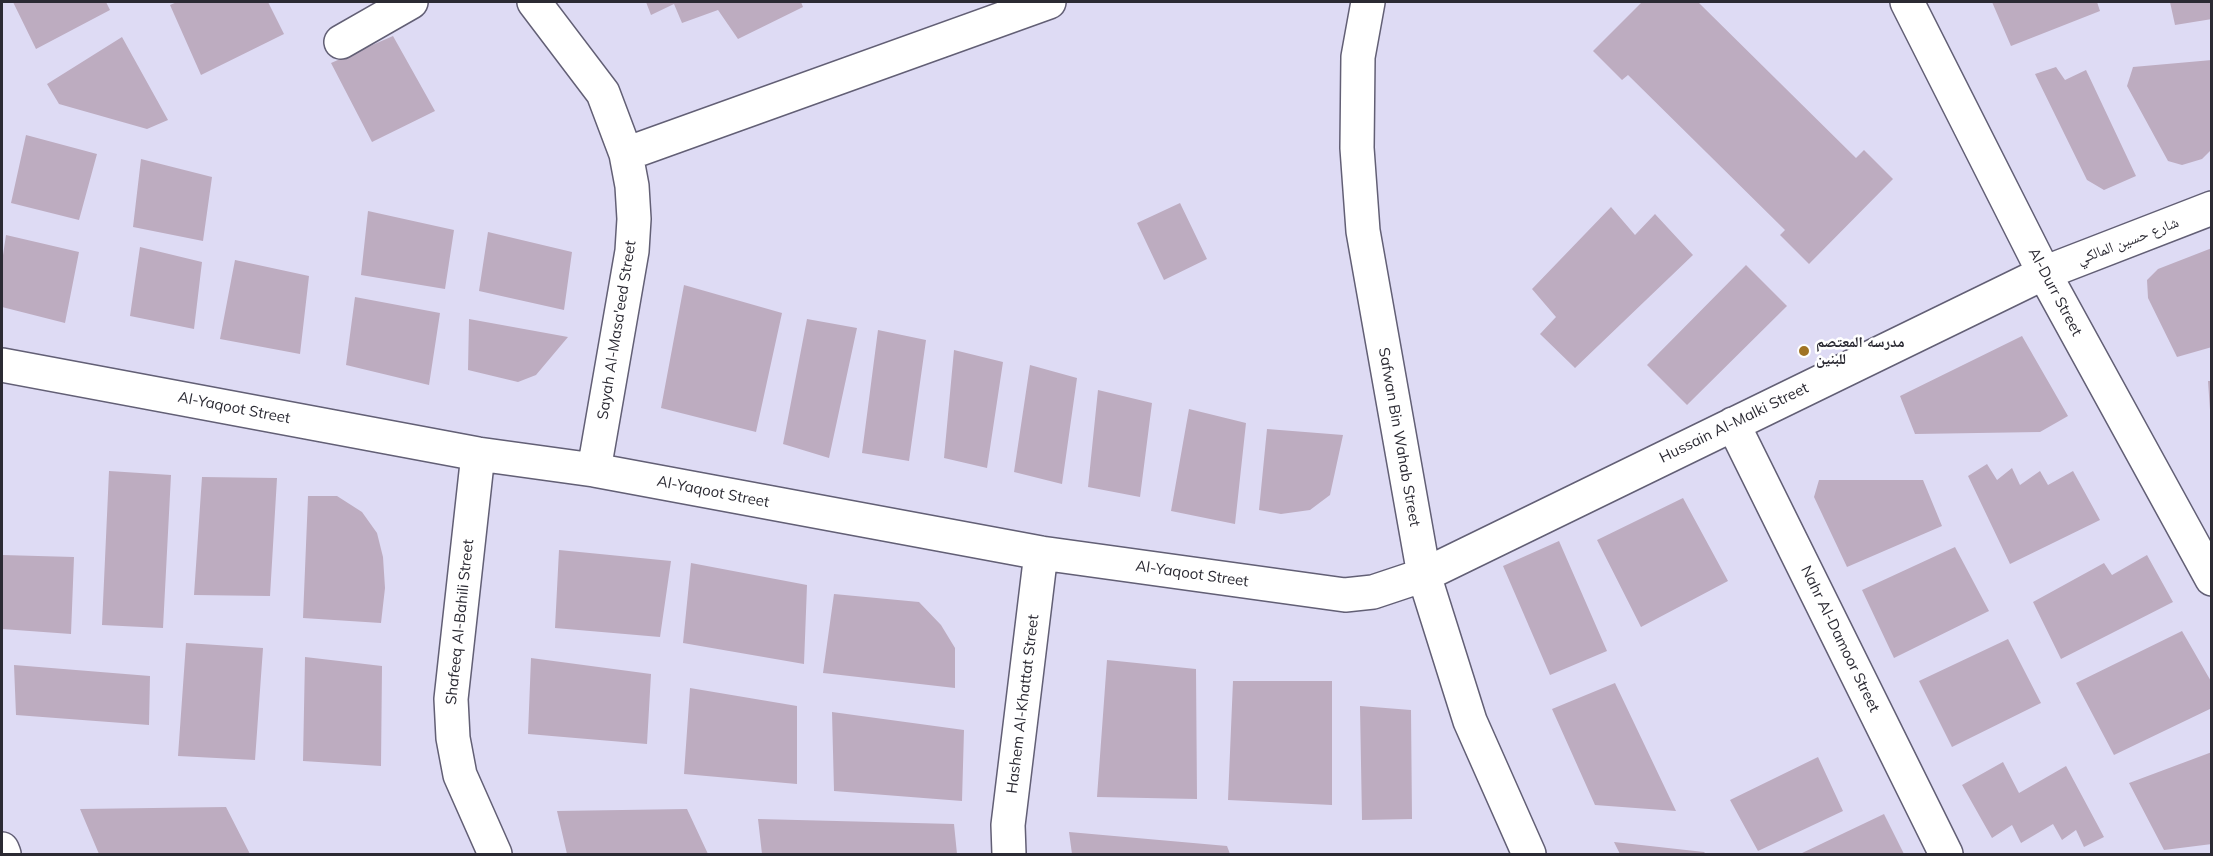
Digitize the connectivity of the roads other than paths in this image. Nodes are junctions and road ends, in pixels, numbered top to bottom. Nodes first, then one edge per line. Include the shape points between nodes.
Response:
1 (411, 2) edge
2 (534, 2) edge
3 (1049, 2) edge
4 (1368, 2) edge
5 (1907, 2) edge
6 (341, 42) dead end
7 (626, 154) junction
8 (2211, 208) edge
9 (2044, 273) junction
10 (2, 365) edge
11 (1733, 424) junction
12 (478, 454) junction
13 (594, 470) junction
14 (1041, 553) junction
15 (1424, 575) junction
16 (2211, 579) edge
17 (2, 849) edge
18 (4, 855) edge
19 (495, 855) edge
20 (1009, 855) edge
21 (1529, 855) edge
22 (1946, 855) edge

1 - 6 street
2 - 7 street, Sayah Al-Masa'eed Street via 603,93
3 - 7 street
4 - 15 street, Safwan Bin Wahab Street via 1358,57 1357,148 1363,231
5 - 9 street, Al-Durr Street
7 - 13 street, Sayah Al-Masa'eed Street via 632,186 632,251
8 - 9 street, شارع حسين المالكي
9 - 11 street, Hussain Al-Malki Street
9 - 16 street, Al-Durr Street
10 - 12 street, Al-Yaqoot Street
11 - 15 street, Hussain Al-Malki Street
11 - 22 street, Nahr Al-Damoor Street
12 - 13 street, Al-Yaqoot Street
12 - 19 street, Shafeeq Al-Bahili Street via 451,699 460,775
13 - 14 street, Al-Yaqoot Street
14 - 15 street, Al-Yaqoot Street via 1344,595 1373,592
14 - 20 street, Hashem Al-Khattat Street via 1008,825
15 - 21 street, Safwan Bin Wahab Street via 1470,721
17 - 18 street

